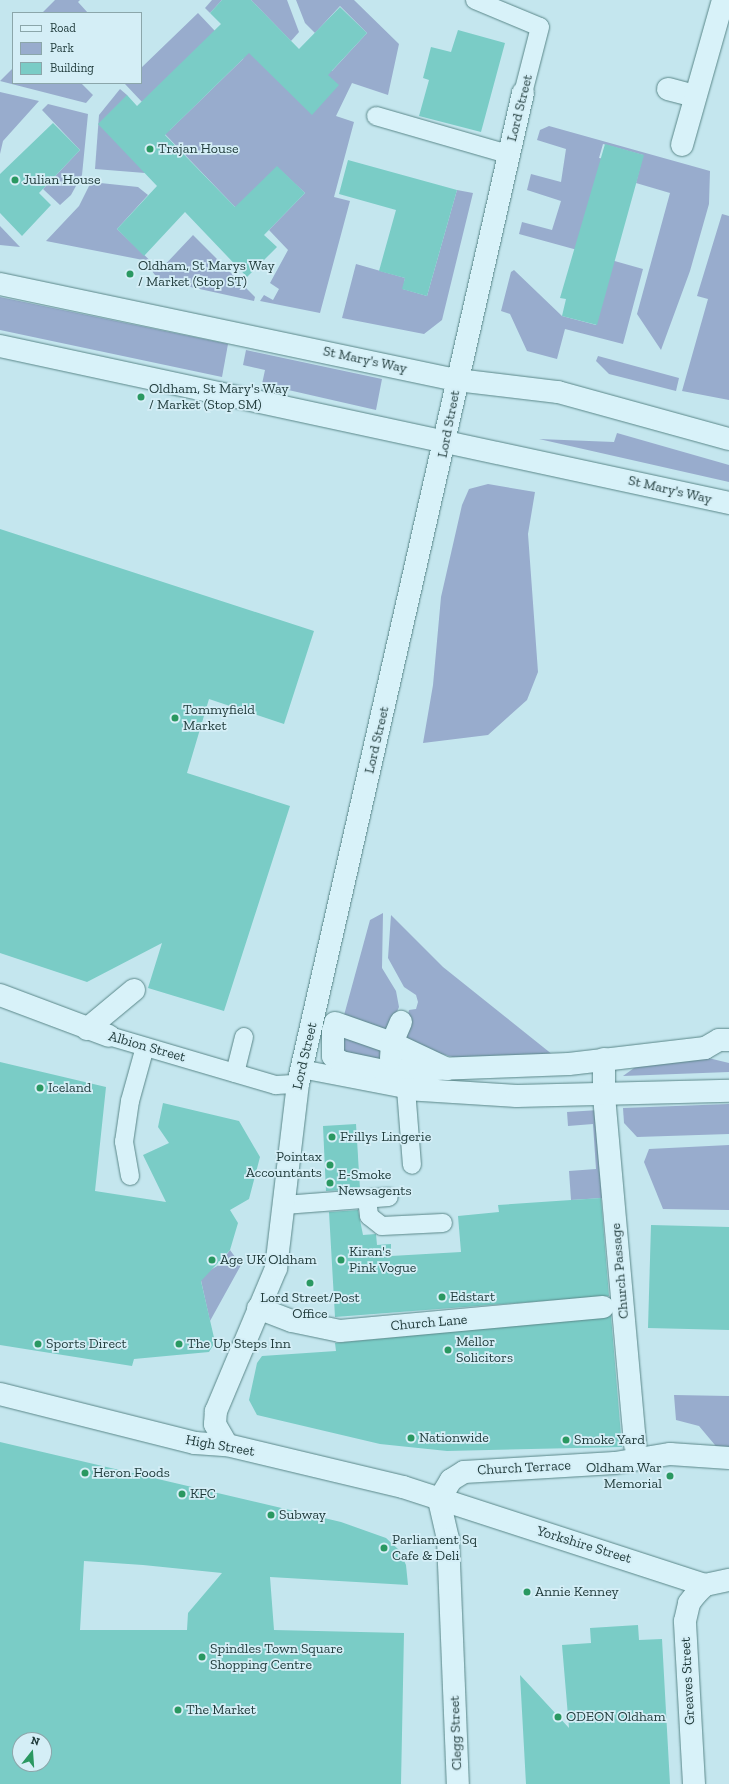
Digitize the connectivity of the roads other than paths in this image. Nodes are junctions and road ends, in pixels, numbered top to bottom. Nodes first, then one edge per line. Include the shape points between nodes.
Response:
1 (475, 0) edge
2 (723, 0) edge
3 (668, 89) dead end
4 (524, 93) joint
5 (695, 96) junction
6 (376, 116) dead end
7 (682, 145) dead end
8 (508, 154) junction
9 (0, 284) edge
10 (0, 346) edge
11 (457, 380) junction
12 (729, 439) edge
13 (446, 441) junction
14 (729, 503) edge
15 (134, 990) dead end
16 (0, 995) edge
17 (401, 1022) dead end
18 (87, 1029) junction
19 (109, 1036) joint
20 (244, 1037) dead end
21 (729, 1040) edge
22 (392, 1043) junction
23 (145, 1047) junction
24 (604, 1059) junction
25 (391, 1071) junction
26 (451, 1071) junction
27 (235, 1073) junction
28 (300, 1077) junction
29 (406, 1089) junction
30 (729, 1091) edge
31 (604, 1096) junction
32 (412, 1165) dead end
33 (130, 1176) dead end
34 (390, 1197) dead end
35 (367, 1199) junction
36 (284, 1206) junction
37 (443, 1223) dead end
38 (603, 1307) dead end
39 (258, 1308) junction
40 (0, 1394) edge
41 (227, 1446) junction
42 (634, 1446) dead end
43 (729, 1458) edge
44 (439, 1500) junction
45 (729, 1580) edge
46 (705, 1585) junction
47 (458, 1784) edge
48 (694, 1784) edge

1 - 4 lane, Lord Street via 540,27
2 - 5 street
3 - 5 street
4 - 8 street, Lord Street
5 - 7 street
6 - 8 lane
8 - 11 street, Lord Street
9 - 11 street, St Mary's Way
10 - 13 street, St Mary's Way
11 - 12 street, St Mary's Way via 558,392
11 - 13 street, Lord Street
13 - 14 street, St Mary's Way
13 - 28 street, Lord Street
15 - 18 street
16 - 18 street, Albion Street
17 - 22 street
18 - 19 street, Albion Street
19 - 23 lane, Albion Street
20 - 27 lane
21 - 24 street via 719,1040 705,1048
22 - 25 street
22 - 25 street via 334,1026 333,1056 341,1062
22 - 26 street
23 - 27 lane, Albion Street
23 - 33 lane via 130,1101 124,1142
24 - 26 street
24 - 31 street, Church Passage
25 - 26 street
27 - 28 lane, Albion Street via 276,1085
28 - 29 lane, Albion Street
28 - 36 street, Lord Street
29 - 31 street via 517,1096
29 - 32 lane
30 - 31 street
31 - 42 street, Church Passage
34 - 35 lane
35 - 36 lane
35 - 37 lane via 369,1216 382,1226
36 - 39 street, Lord Street via 276,1268
38 - 39 street, Church Lane via 340,1331 292,1321
39 - 41 street, Lord Street via 216,1411 215,1424
40 - 41 street, High Street via 196,1443
41 - 44 street, High Street via 403,1487
43 - 44 street, Church Terrace via 670,1454 614,1463 464,1472 451,1480
44 - 46 street, Yorkshire Street
44 - 47 street, Clegg Street via 448,1539
45 - 46 street, Yorkshire Street
46 - 48 street, Greaves Street via 689,1603 685,1621

